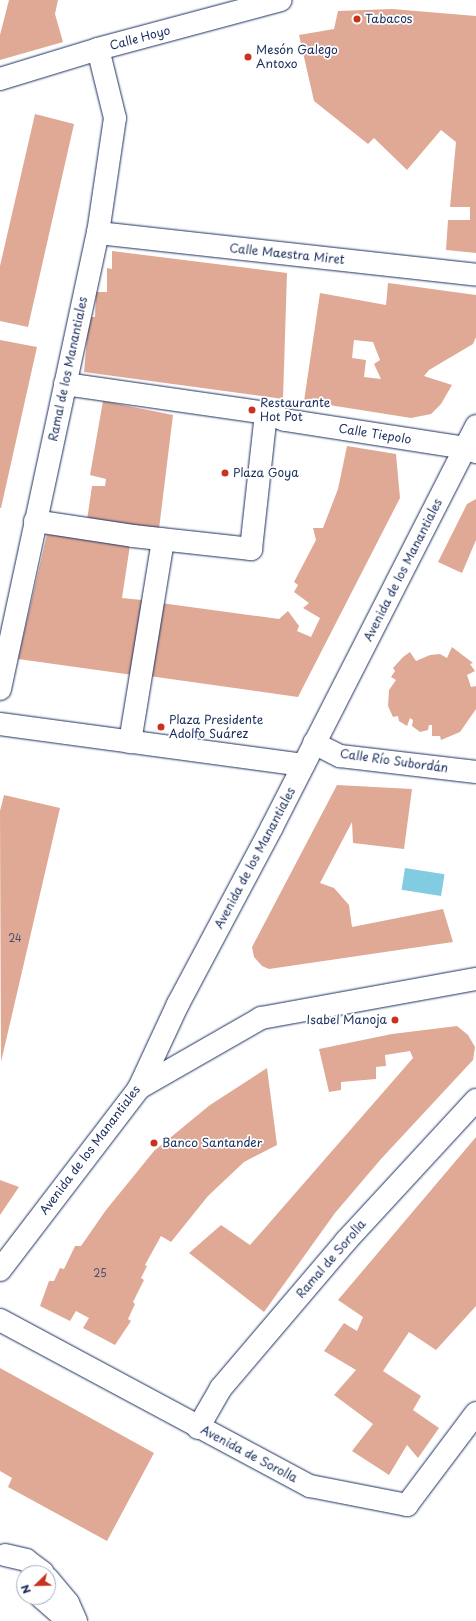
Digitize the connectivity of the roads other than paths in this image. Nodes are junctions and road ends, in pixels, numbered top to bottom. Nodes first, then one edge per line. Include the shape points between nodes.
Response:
1 (281, 0) edge
2 (98, 49) junction
3 (0, 80) edge
4 (98, 233) junction
5 (476, 275) edge
6 (65, 384) junction
7 (275, 416) junction
8 (476, 426) edge
9 (471, 450) edge
10 (35, 521) junction
11 (163, 540) junction
12 (0, 689) edge
13 (0, 724) edge
14 (130, 742) junction
15 (314, 743) junction
16 (303, 765) junction
17 (476, 772) edge
18 (476, 978) edge
19 (139, 1088) junction
20 (476, 1100) edge
21 (0, 1270) edge
22 (0, 1320) edge
23 (476, 1413) edge
24 (198, 1428) junction
25 (2, 1553) edge
26 (33, 1565) edge
27 (16, 1566) edge
28 (56, 1589) edge
29 (46, 1605) edge
30 (50, 1605) edge
31 (55, 1621) edge
32 (64, 1621) edge
33 (76, 1621) edge

1 - 2 street, Calle Hoyo
2 - 3 street, Calle Hoyo
2 - 4 street, Ramal de los Manantiales via 116,118
4 - 5 street, Calle Maestra Miret
4 - 6 street, Ramal de los Manantiales
6 - 7 street, Calle Tiepolo
6 - 10 street, Ramal de los Manantiales
7 - 9 street, Calle Tiepolo
7 - 11 street via 251,549
8 - 9 street, Avenida de los Manantiales
9 - 15 street, Avenida de los Manantiales
10 - 11 street
10 - 12 street, Ramal de los Manantiales
11 - 14 street
13 - 14 street
14 - 16 street
15 - 16 street, Avenida de los Manantiales
15 - 17 street, Calle Río Subordán via 340,756
16 - 19 street, Avenida de los Manantiales via 178,1004
18 - 19 street via 261,1018
19 - 21 street, Avenida de los Manantiales
20 - 24 street, Ramal de Sorolla via 346,1241 241,1364 221,1388
22 - 24 street, Avenida de Sorolla
23 - 24 street, Avenida de Sorolla via 407,1505 310,1486
25 - 26 street via 26,1560
25 - 27 street
28 - 33 street via 68,1603
29 - 31 street
30 - 32 street via 62,1615

